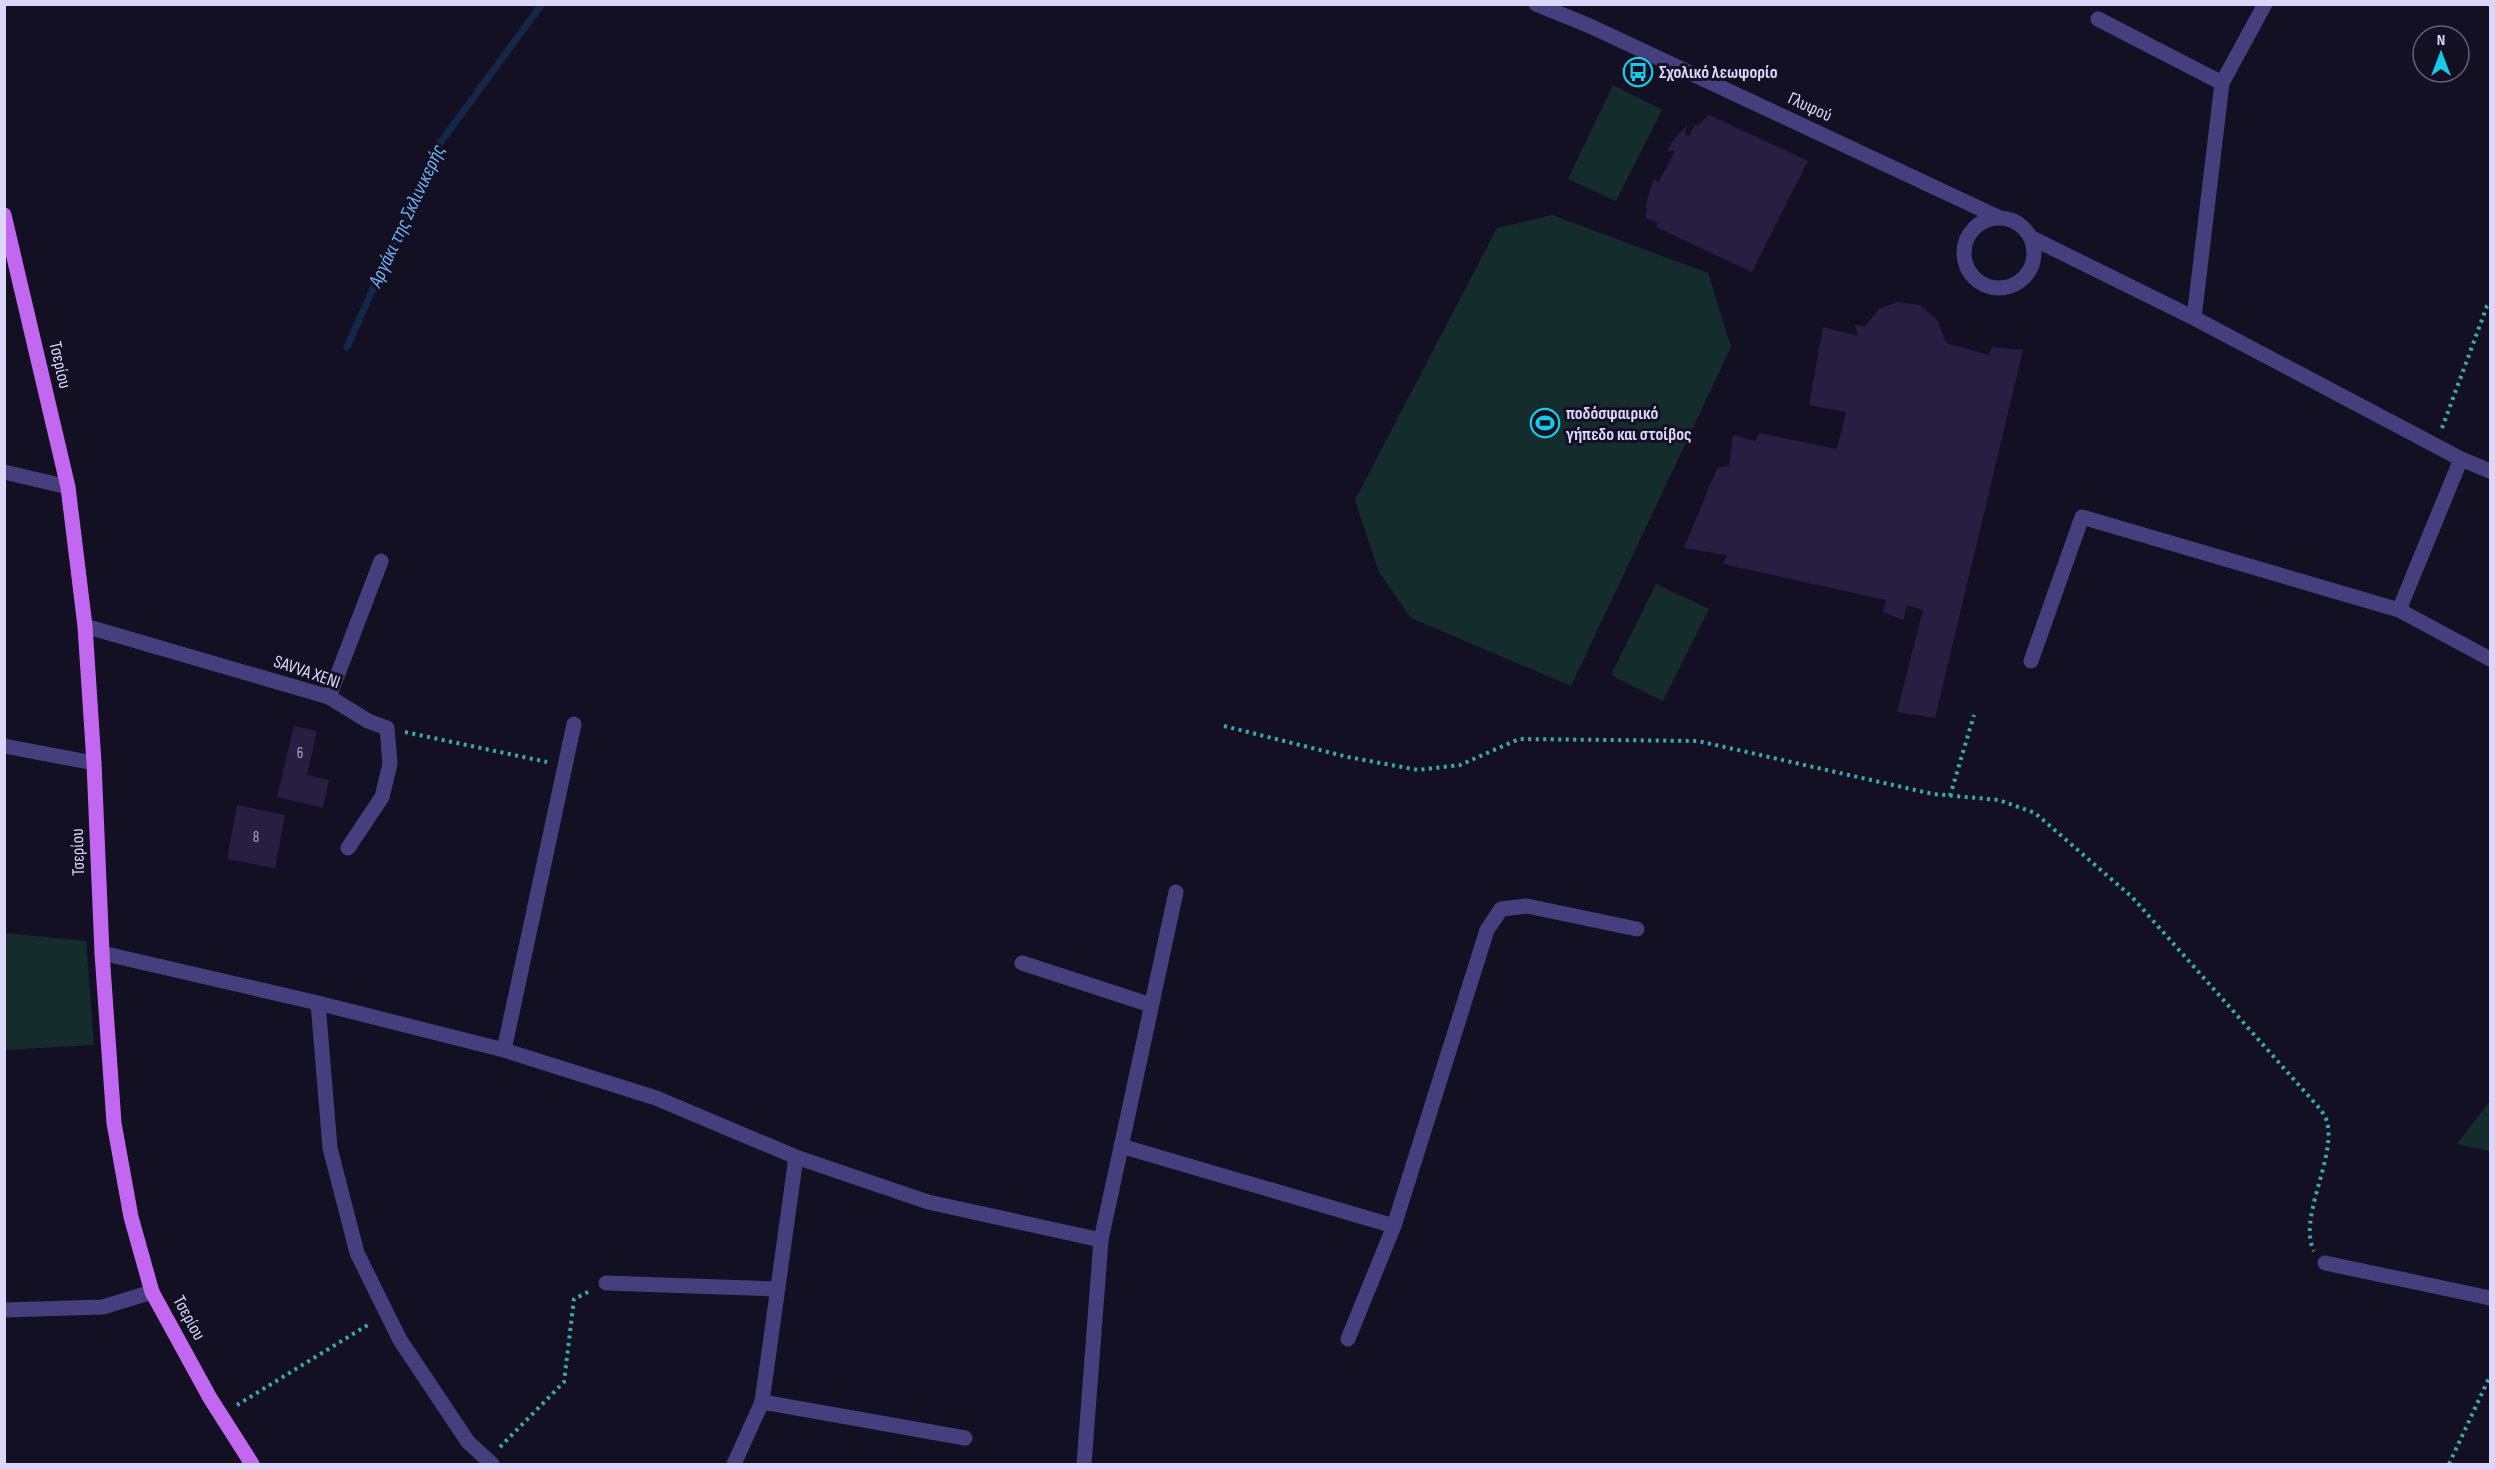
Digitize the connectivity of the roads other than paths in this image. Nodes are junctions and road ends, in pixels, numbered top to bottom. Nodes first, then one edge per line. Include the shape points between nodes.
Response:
1 (1536, 4) edge
2 (2265, 4) edge
3 (2098, 19) dead end
4 (2222, 83) junction
5 (4, 214) edge
6 (2000, 218) junction
7 (2030, 237) junction
8 (2194, 318) junction
9 (2461, 459) junction
10 (2490, 471) edge
11 (4, 472) edge
12 (68, 487) junction
13 (381, 561) dead end
14 (2399, 610) junction
15 (85, 626) junction
16 (2490, 659) edge
17 (2031, 661) dead end
18 (329, 697) junction
19 (574, 724) dead end
20 (4, 746) edge
21 (94, 763) junction
22 (348, 848) dead end
23 (1176, 892) dead end
24 (1637, 929) dead end
25 (102, 953) junction
26 (1022, 963) dead end
27 (318, 1003) junction
28 (1151, 1005) junction
29 (504, 1050) junction
30 (1121, 1146) junction
31 (796, 1157) junction
32 (1395, 1226) junction
33 (1101, 1240) junction
34 (2325, 1263) road end
35 (606, 1283) road end
36 (778, 1289) junction
37 (152, 1292) junction
38 (2490, 1298) edge
39 (4, 1310) edge
40 (1348, 1339) dead end
41 (762, 1402) junction
42 (965, 1438) dead end
43 (490, 1462) edge
44 (252, 1464) edge
45 (734, 1464) edge
46 (1084, 1464) edge

1 - 6 street, Γλυφού
2 - 4 street
3 - 4 street
4 - 8 street
5 - 12 main road, Τσερίου
6 - 7 street via 2018,224
6 - 7 street via 1982,222 1969,234 1963,251 1967,269 1979,283 1997,288 2015,284 2028,272 2034,255
7 - 8 street
8 - 9 street
9 - 10 street
9 - 14 street
11 - 12 street
12 - 15 main road, Τσερίου
13 - 18 street
14 - 16 street
14 - 17 street via 2082,517
15 - 18 street, SAVVA XENI
15 - 21 main road, Τσερίου
18 - 22 street, SAVVA XENI via 387,728 390,764 382,796
19 - 29 street
20 - 21 street
21 - 25 main road, Τσερίου
23 - 28 street
24 - 32 street via 1527,906 1501,909 1487,930
25 - 27 street
25 - 37 main road, Τσερίου via 114,1123 131,1217
26 - 28 street
27 - 29 street
27 - 43 street via 330,1148 357,1253 400,1340 468,1442
28 - 30 street
29 - 31 street via 656,1098
30 - 32 street
30 - 33 street
31 - 33 street via 928,1202
31 - 36 street
32 - 40 street
33 - 46 street
34 - 38 street
35 - 36 street
36 - 41 street
37 - 39 street via 103,1307
37 - 44 main road, Τσερίου
41 - 42 street
41 - 45 street

